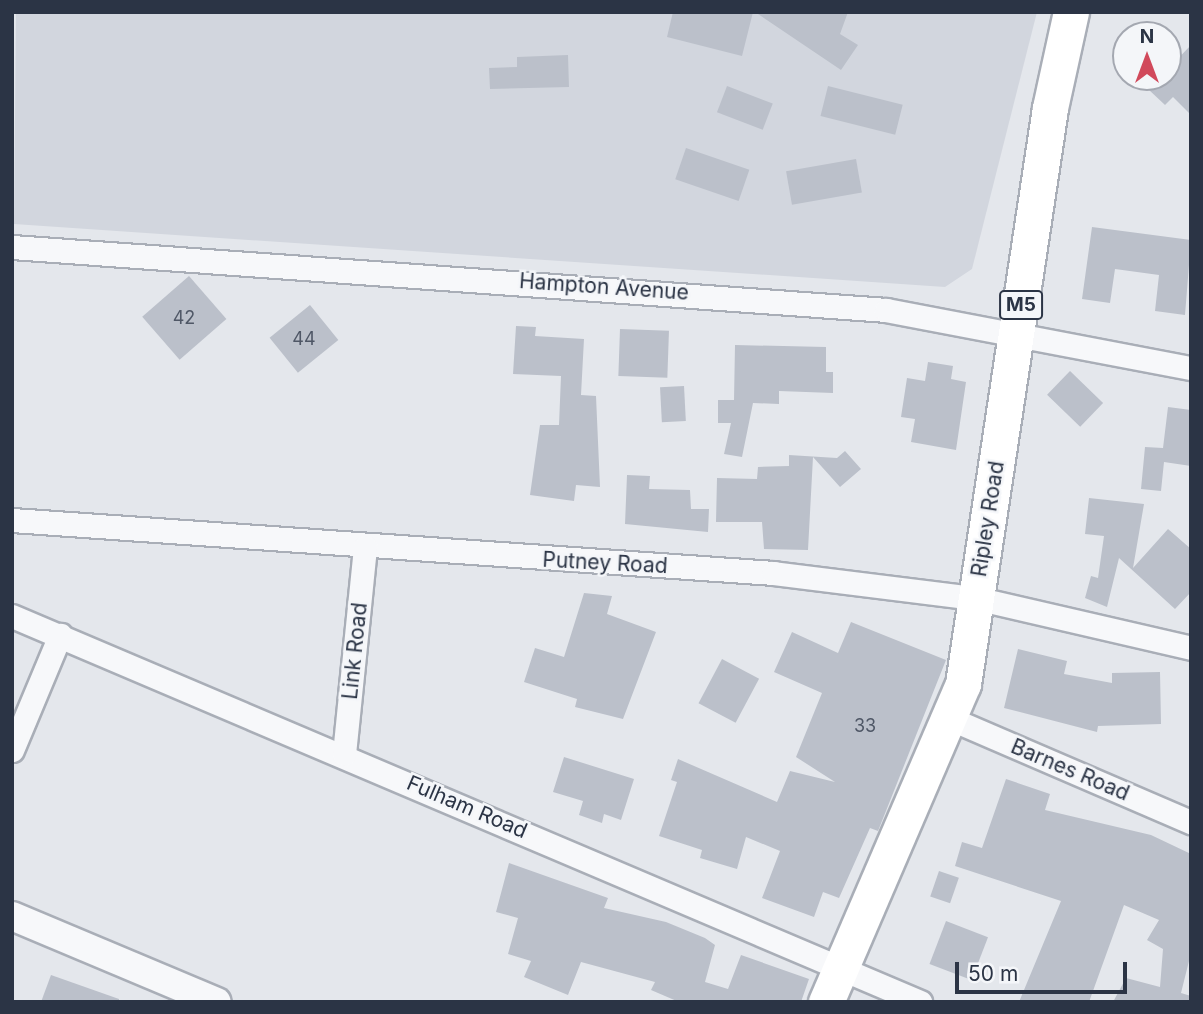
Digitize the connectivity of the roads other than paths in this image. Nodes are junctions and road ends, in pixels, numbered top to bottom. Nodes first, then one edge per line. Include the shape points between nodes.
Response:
1 (1071, 12) edge
2 (12, 247) edge
3 (1016, 334) junction
4 (1191, 368) edge
5 (12, 520) edge
6 (365, 547) junction
7 (975, 598) junction
8 (12, 616) edge
9 (60, 635) junction
10 (1191, 648) edge
11 (949, 718) junction
12 (12, 750) edge
13 (345, 754) junction
14 (1191, 822) edge
15 (12, 916) edge
16 (841, 968) junction
17 (217, 1002) edge
18 (827, 1002) edge
19 (920, 1002) edge

1 - 3 main road, Ripley Road / M5 via 1050,108
2 - 3 street, Hampton Avenue via 799,301 886,310
3 - 4 street, Hampton Avenue
3 - 7 main road, Ripley Road / M5
5 - 6 street, Putney Road
6 - 7 street, Putney Road via 773,573
6 - 13 street, Link Road
7 - 10 street, Putney Road
7 - 11 main road, Ripley Road / M5 via 963,684
8 - 9 street, Fulham Road
9 - 12 street
9 - 13 street, Fulham Road
11 - 14 street, Barnes Road
11 - 16 main road, Ripley Road / M5
13 - 16 street, Fulham Road
15 - 17 street
16 - 18 main road, Ripley Road / M5
16 - 19 street, Fulham Road

